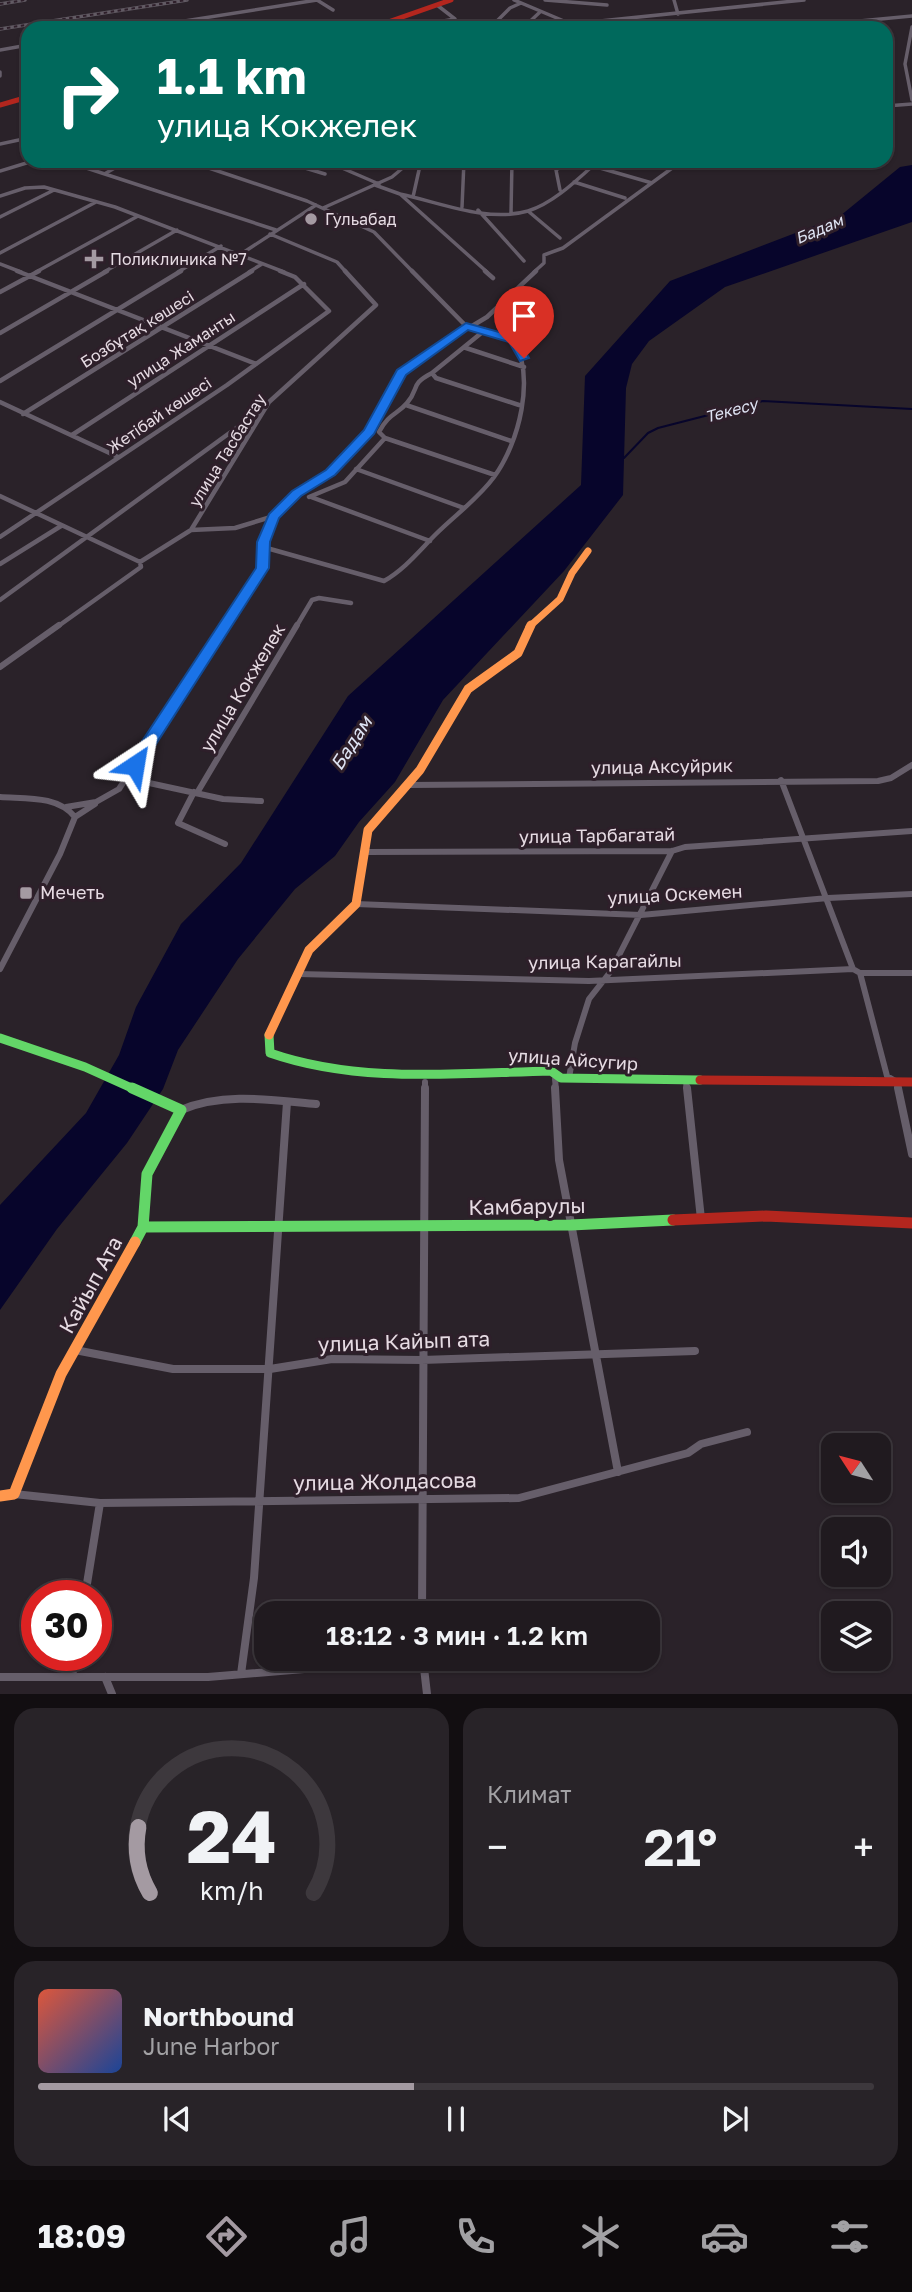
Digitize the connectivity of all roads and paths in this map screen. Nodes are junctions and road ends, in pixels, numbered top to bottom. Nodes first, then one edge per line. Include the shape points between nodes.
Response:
1 (317, 0) edge
2 (452, 0) edge
3 (514, 0) edge
4 (545, 0) edge
5 (674, 0) edge
6 (804, 0) edge
7 (768, 2) edge
8 (522, 3) junction
9 (437, 5) junction
10 (607, 5) dead end
11 (333, 10) dead end
12 (540, 12) junction
13 (678, 14) junction
14 (912, 16) edge
15 (455, 19) joint
16 (184, 21) edge
17 (407, 21) edge
18 (438, 21) edge
19 (497, 21) edge
20 (530, 21) edge
21 (561, 21) edge
22 (618, 21) edge
23 (861, 21) edge
24 (912, 27) edge
25 (21, 46) edge
26 (0, 50) edge
27 (21, 100) edge
28 (912, 102) edge
29 (0, 105) edge
30 (893, 105) edge
31 (21, 140) edge
32 (0, 144) edge
33 (21, 165) edge
34 (89, 168) edge
35 (115, 168) edge
36 (208, 168) edge
37 (305, 168) edge
38 (342, 168) edge
39 (401, 168) edge
40 (419, 168) edge
41 (464, 168) edge
42 (512, 168) edge
43 (559, 168) edge
44 (591, 168) edge
45 (600, 168) edge
46 (672, 168) edge
47 (0, 171) edge
48 (106, 173) junction
49 (325, 174) dead end
50 (574, 182) junction
51 (652, 183) junction
52 (377, 184) junction
53 (54, 190) junction
54 (560, 190) junction
55 (400, 194) junction
56 (0, 196) edge
57 (413, 197) junction
58 (625, 198) dead end
59 (96, 202) junction
60 (316, 205) junction
61 (461, 207) junction
62 (323, 208) junction
63 (478, 211) junction
64 (528, 211) junction
65 (511, 213) junction
66 (138, 216) junction
67 (0, 217) edge
68 (177, 230) junction
69 (276, 230) junction
70 (270, 234) junction
71 (559, 238) dead end
72 (221, 246) junction
73 (0, 253) edge
74 (241, 254) junction
75 (524, 261) dead end
76 (0, 264) edge
77 (262, 264) junction
78 (29, 275) junction
79 (493, 278) dead end
80 (304, 284) junction
81 (72, 291) junction
82 (0, 292) edge
83 (541, 305) dead end
84 (118, 309) junction
85 (468, 325) junction
86 (163, 327) junction
87 (485, 330) junction
88 (0, 333) edge
89 (507, 336) junction
90 (208, 345) junction
91 (466, 348) junction
92 (256, 364) junction
93 (524, 367) junction
94 (432, 373) junction
95 (0, 381) edge
96 (0, 402) edge
97 (406, 405) junction
98 (520, 405) junction
99 (267, 406) junction
100 (23, 414) junction
101 (72, 435) junction
102 (387, 438) junction
103 (511, 441) junction
104 (118, 457) junction
105 (356, 469) junction
106 (495, 475) junction
107 (297, 494) junction
108 (2, 496) edge
109 (309, 497) junction
110 (464, 508) junction
111 (34, 513) junction
112 (274, 516) junction
113 (61, 526) junction
114 (191, 530) junction
115 (0, 537) edge
116 (87, 537) junction
117 (430, 541) junction
118 (263, 547) junction
119 (588, 551) dead end
120 (140, 562) junction
121 (0, 564) edge
122 (0, 600) edge
123 (351, 603) dead end
124 (0, 667) edge
125 (912, 765) edge
126 (126, 778) junction
127 (781, 780) junction
128 (408, 785) junction
129 (195, 793) junction
130 (0, 797) edge
131 (261, 801) dead end
132 (96, 802) junction
133 (66, 807) junction
134 (75, 817) junction
135 (912, 831) edge
136 (805, 838) junction
137 (225, 844) dead end
138 (672, 851) junction
139 (366, 852) junction
140 (912, 894) edge
141 (828, 898) junction
142 (356, 904) junction
143 (641, 915) junction
144 (0, 969) edge
145 (856, 971) junction
146 (912, 973) edge
147 (298, 974) junction
148 (602, 980) junction
149 (0, 1038) edge
150 (565, 1078) junction
151 (425, 1082) dead end
152 (686, 1082) junction
153 (897, 1082) junction
154 (912, 1082) edge
155 (287, 1102) junction
156 (316, 1104) dead end
157 (181, 1110) junction
158 (912, 1154) edge
159 (701, 1219) junction
160 (912, 1223) edge
161 (424, 1225) junction
162 (571, 1225) junction
163 (279, 1226) junction
164 (143, 1227) junction
165 (75, 1350) junction
166 (695, 1351) dead end
167 (596, 1355) junction
168 (422, 1360) junction
169 (270, 1369) junction
170 (747, 1432) dead end
171 (618, 1472) junction
172 (14, 1494) junction
173 (0, 1496) edge
174 (421, 1499) junction
175 (259, 1502) junction
176 (100, 1503) junction
177 (88, 1580) edge
178 (422, 1601) edge
179 (73, 1671) edge
180 (277, 1671) edge
181 (424, 1671) edge
182 (241, 1674) junction
183 (0, 1677) edge
184 (72, 1677) junction
185 (105, 1677) junction
186 (112, 1693) edge
187 (427, 1693) edge

1 - 11 street
1 - 16 street
2 - 9 street
3 - 8 street
4 - 10 street
5 - 13 street
6 - 7 street
7 - 13 street
8 - 12 street
8 - 19 street
9 - 15 street
9 - 17 street
12 - 20 street
12 - 21 street
13 - 22 street
14 - 23 street
15 - 18 street
24 - 28 street via 904,46
25 - 26 street
27 - 29 street
28 - 30 street
31 - 32 street
33 - 47 street
34 - 48 street
35 - 48 street
36 - 60 street
37 - 49 street
38 - 52 street
39 - 52 street
40 - 57 street
41 - 61 street
42 - 65 street
43 - 54 street
44 - 50 street
45 - 51 street
46 - 51 street
48 - 69 street
50 - 54 street
50 - 58 street
51 - 85 street via 564,248 544,255 544,263 489,315
52 - 55 street
52 - 62 street
53 - 56 street via 25,188
53 - 59 street
53 - 67 street
54 - 64 street
55 - 57 street
55 - 79 street
57 - 61 street
59 - 66 street
59 - 73 street
60 - 62 street
60 - 69 street
61 - 63 street
62 - 85 street via 379,236
63 - 65 street
63 - 75 street
64 - 65 street
64 - 71 street
66 - 68 street
66 - 78 street
68 - 72 street
68 - 81 street
69 - 70 street
70 - 74 street
70 - 99 street, улица Тасбастау via 337,261 376,305
72 - 74 street
72 - 84 street
74 - 77 street
76 - 78 street
77 - 80 street
77 - 86 street, Бозбұтақ көшесі
78 - 81 street
78 - 82 street
80 - 90 street, улица Жаманты
80 - 92 street, Жетібай көшесі via 329,311
81 - 84 street
81 - 88 street
83 - 89 street
84 - 86 street
84 - 95 street
85 - 87 street
85 - 107 street via 401,373 369,432 331,472
86 - 90 street
86 - 100 street, Бозбұтақ көшесі
87 - 89 street
87 - 91 street
89 - 93 street via 518,344
90 - 92 street
90 - 101 street, улица Жаманты
91 - 93 street
91 - 94 street
92 - 104 street, Жетібай көшесі
93 - 98 street
94 - 97 street via 417,381
94 - 98 street
96 - 100 street
97 - 102 street via 395,410 379,430
97 - 103 street
98 - 103 street
99 - 114 street, улица Тасбастау
99 - 116 street
100 - 101 street
101 - 104 street
102 - 105 street
102 - 106 street
103 - 106 street
104 - 111 street, Жетібай көшесі
105 - 109 street via 342,484
105 - 110 street
106 - 110 street
107 - 109 street
107 - 112 street
108 - 111 street
109 - 117 street
110 - 117 street
111 - 113 street
111 - 115 street, Жетібай көшесі
112 - 114 street, улица Тасбастау via 235,528
112 - 118 street
113 - 116 street
113 - 121 street
114 - 120 street, улица Тасбастау
116 - 120 street
116 - 122 street
117 - 118 street via 384,581
118 - 126 street via 262,568
119 - 128 street via 559,599 528,628 518,653 468,689
120 - 124 street, улица Тасбастау via 141,567
123 - 129 street, улица Кокжелек via 314,598
125 - 127 street, улица Аксуйрик via 878,781
126 - 129 street
126 - 132 street via 119,789
127 - 128 street, улица Аксуйрик
127 - 136 street
128 - 139 street via 368,830
129 - 131 street
129 - 137 street, улица Кокжелек via 178,823
130 - 133 street
132 - 133 street
132 - 134 street
133 - 134 street
134 - 144 street
135 - 136 street, улица Тарбагатай
136 - 138 street, улица Тарбагатай
136 - 141 street
138 - 139 street, улица Тарбагатай
138 - 143 street
139 - 142 street
140 - 141 street, улица Оскемен
141 - 143 street, улица Оскемен
141 - 145 street
142 - 143 street, улица Оскемен
142 - 147 street via 315,942
143 - 148 street
145 - 146 street, улица Карагайлы
145 - 148 street, улица Карагайлы
145 - 153 street via 887,1076
147 - 148 street, улица Карагайлы
147 - 150 street, улица Айсугир via 267,1038 274,1058 339,1069 551,1071
148 - 150 street via 581,1020
149 - 157 street via 85,1067
150 - 152 street, улица Айсугир
150 - 162 street via 555,1079 555,1113
151 - 161 street
152 - 153 street, улица Айсугир
152 - 159 street
153 - 154 street, улица Айсугир
153 - 158 street
155 - 156 street
155 - 157 street via 194,1103
155 - 163 street
157 - 164 street, Кайып Ата via 147,1174
159 - 160 street, Камбарулы via 766,1216
159 - 162 street, Камбарулы
161 - 162 street, Камбарулы
161 - 163 street, Камбарулы
161 - 168 street
162 - 167 street
163 - 164 street, Камбарулы
163 - 169 street
164 - 165 street, Кайып Ата
165 - 169 street, улица Кайып ата via 173,1369
165 - 172 street, Кайып Ата
166 - 167 street, улица Кайып ата
167 - 168 street, улица Кайып ата
167 - 171 street
168 - 169 street, улица Кайып ата via 332,1359
168 - 174 street
169 - 175 street
170 - 171 street, улица Жолдасова
171 - 174 street, улица Жолдасова via 519,1497
172 - 173 street
172 - 176 street, улица Жолдасова
174 - 175 street, улица Жолдасова
174 - 178 street
175 - 176 street, улица Жолдасова
175 - 182 street
176 - 177 street
179 - 184 street
180 - 182 street
181 - 187 street
182 - 185 street
183 - 184 street
184 - 185 street
185 - 186 street

